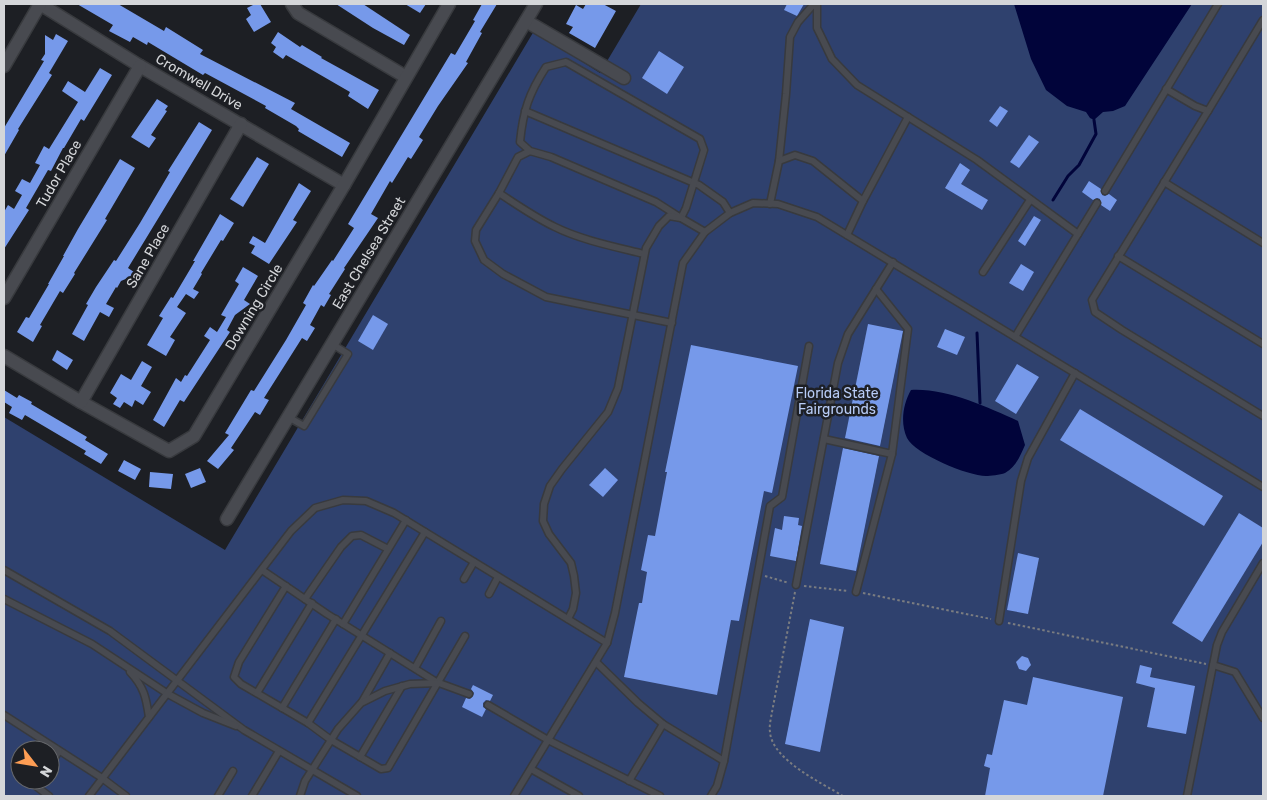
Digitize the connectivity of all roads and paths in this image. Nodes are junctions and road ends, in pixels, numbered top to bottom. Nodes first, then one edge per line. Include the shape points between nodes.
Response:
1 (40, 4) edge
2 (292, 4) edge
3 (449, 4) edge
4 (816, 4) edge
5 (1218, 4) edge
6 (532, 5) edge
7 (1263, 20) edge
8 (526, 21) junction
9 (4, 66) edge
10 (140, 66) junction
11 (406, 76) junction
12 (624, 78) dead end
13 (1166, 89) junction
14 (525, 111) junction
15 (1208, 111) junction
16 (908, 117) junction
17 (241, 124) junction
18 (530, 151) junction
19 (779, 161) junction
20 (1164, 182) junction
21 (694, 183) junction
22 (344, 185) junction
23 (1105, 191) dead end
24 (499, 193) junction
25 (1030, 200) junction
26 (863, 201) junction
27 (1097, 203) dead end
28 (770, 204) junction
29 (730, 213) junction
30 (681, 218) junction
31 (705, 232) junction
32 (847, 234) junction
33 (1078, 234) junction
34 (1263, 243) edge
35 (644, 254) junction
36 (1118, 256) junction
37 (893, 262) junction
38 (983, 272) dead end
39 (876, 289) junction
40 (4, 298) edge
41 (632, 315) junction
42 (672, 323) junction
43 (1015, 337) junction
44 (332, 344) junction
45 (1263, 344) edge
46 (809, 346) dead end
47 (4, 356) edge
48 (1075, 373) junction
49 (81, 402) junction
50 (1263, 416) edge
51 (288, 417) junction
52 (824, 439) junction
53 (892, 454) junction
54 (1263, 487) edge
55 (227, 519) dead end
56 (406, 520) junction
57 (425, 532) junction
58 (388, 549) junction
59 (474, 562) junction
60 (1263, 563) edge
61 (4, 570) edge
62 (262, 570) junction
63 (758, 574) junction
64 (498, 576) junction
65 (464, 579) dead end
66 (796, 585) junction
67 (286, 586) junction
68 (856, 592) junction
69 (488, 594) dead end
70 (4, 599) edge
71 (305, 599) junction
72 (312, 604) junction
73 (336, 619) junction
74 (568, 619) junction
75 (441, 621) dead end
76 (999, 621) junction
77 (343, 624) junction
78 (362, 635) junction
79 (465, 636) dead end
80 (607, 643) junction
81 (390, 653) junction
82 (596, 662) junction
83 (122, 664) junction
84 (1213, 665) junction
85 (415, 668) junction
86 (177, 680) junction
87 (439, 684) junction
88 (402, 686) junction
89 (256, 693) junction
90 (168, 694) junction
91 (468, 694) dead end
92 (361, 703) junction
93 (488, 705) dead end
94 (282, 708) junction
95 (4, 716) edge
96 (149, 717) junction
97 (1263, 718) edge
98 (308, 723) junction
99 (663, 724) junction
100 (244, 730) junction
101 (43, 740) edge
102 (331, 740) junction
103 (548, 740) junction
104 (60, 751) edge
105 (279, 751) junction
106 (360, 757) junction
107 (724, 761) junction
108 (531, 769) junction
109 (233, 771) dead end
110 (311, 771) junction
111 (102, 778) junction
112 (629, 781) junction
113 (349, 794) edge
114 (89, 796) edge
115 (126, 796) edge
116 (218, 796) edge
117 (252, 796) edge
118 (300, 796) edge
119 (357, 796) edge
120 (514, 796) edge
121 (579, 796) edge
122 (660, 796) edge
123 (711, 796) edge
124 (843, 796) edge
125 (1187, 796) edge

1 - 9 street
1 - 10 street, Cromwell Drive
2 - 11 street via 298,12
3 - 11 street, Downing Circle
4 - 16 lane via 817,28 832,59 857,85
4 - 19 lane via 798,22 790,37
5 - 13 lane
6 - 8 street, East Chelsea Street
7 - 15 lane
8 - 12 street
8 - 44 street, East Chelsea Street
10 - 17 street, Cromwell Drive
10 - 40 street, Tudor Place
11 - 22 street, Downing Circle
13 - 15 lane
13 - 23 lane
14 - 18 lane via 520,142
14 - 21 lane
14 - 21 lane via 533,88 546,67 566,62 700,139 704,150
15 - 20 lane
16 - 25 lane via 977,160
16 - 26 lane
17 - 22 street, Cromwell Drive
17 - 49 street, Sane Place
18 - 24 lane via 518,157
18 - 30 lane via 656,202
19 - 26 lane via 795,155 812,161
19 - 28 lane
20 - 34 lane
20 - 36 lane
21 - 29 lane via 722,202
21 - 30 lane
22 - 49 street, Downing Circle via 194,436 170,451
24 - 35 lane via 556,228
24 - 41 lane via 476,230 475,241 484,260 546,297
25 - 33 lane
25 - 38 lane
26 - 32 lane
27 - 33 lane
28 - 29 lane via 753,203
28 - 32 lane via 818,217
29 - 31 lane
30 - 31 lane
30 - 35 lane via 669,216 659,226
31 - 42 lane via 684,263
32 - 37 lane
33 - 43 lane
35 - 41 lane
36 - 45 lane
36 - 50 lane via 1092,300 1095,312
37 - 39 lane
37 - 43 lane
39 - 52 lane via 848,334 838,363
39 - 53 lane via 908,329
41 - 42 lane
41 - 74 lane via 618,388 608,412 550,486 544,504 543,521 570,563 574,576 576,593
42 - 80 lane
43 - 48 lane
44 - 51 street, East Chelsea Street
44 - 51 lane via 348,354 304,426
46 - 63 lane via 782,497 770,506
47 - 49 street, Downing Circle
48 - 54 lane
48 - 76 lane via 1028,458 1021,481
51 - 55 street, East Chelsea Street
52 - 53 lane
52 - 66 lane
53 - 68 lane
56 - 57 lane
56 - 58 lane
56 - 62 lane via 366,501 343,500 316,508 291,531
57 - 59 lane
57 - 78 lane
58 - 71 lane via 361,535 352,536
58 - 77 lane
59 - 64 lane
59 - 65 lane
60 - 84 lane via 1222,632
61 - 86 lane via 110,631
62 - 67 lane
62 - 86 lane
63 - 66 path
63 - 107 lane
64 - 69 lane
64 - 74 lane
66 - 68 path
66 - 124 path via 770,732 776,749 789,761
67 - 71 lane
67 - 89 lane via 239,662 234,677
68 - 76 path
70 - 83 lane via 92,644
71 - 72 lane
72 - 73 lane
72 - 89 lane
73 - 77 lane
73 - 94 lane
74 - 80 lane
75 - 85 lane
76 - 84 path
77 - 78 lane
78 - 81 lane
78 - 98 lane
79 - 87 lane
80 - 82 lane
81 - 85 lane
81 - 92 lane
82 - 99 lane
82 - 103 lane
83 - 90 lane
83 - 96 lane via 140,682 146,695
84 - 97 lane via 1235,672
84 - 125 lane
85 - 87 lane
86 - 90 lane
86 - 100 lane
87 - 88 lane
87 - 91 lane
87 - 106 lane via 388,768 381,769
88 - 92 lane
88 - 106 lane
89 - 94 lane
90 - 96 lane
90 - 100 lane
92 - 102 lane
93 - 103 lane
94 - 98 lane
95 - 101 lane
96 - 111 lane
98 - 102 lane
99 - 107 lane
99 - 112 lane
100 - 105 lane
102 - 106 lane
102 - 110 lane
103 - 108 lane
103 - 112 lane
104 - 111 lane
105 - 110 lane
105 - 117 lane
107 - 123 lane
108 - 120 lane
108 - 121 lane
109 - 116 lane
110 - 113 lane
110 - 118 lane
111 - 114 lane
111 - 115 lane
112 - 122 lane
113 - 119 lane

